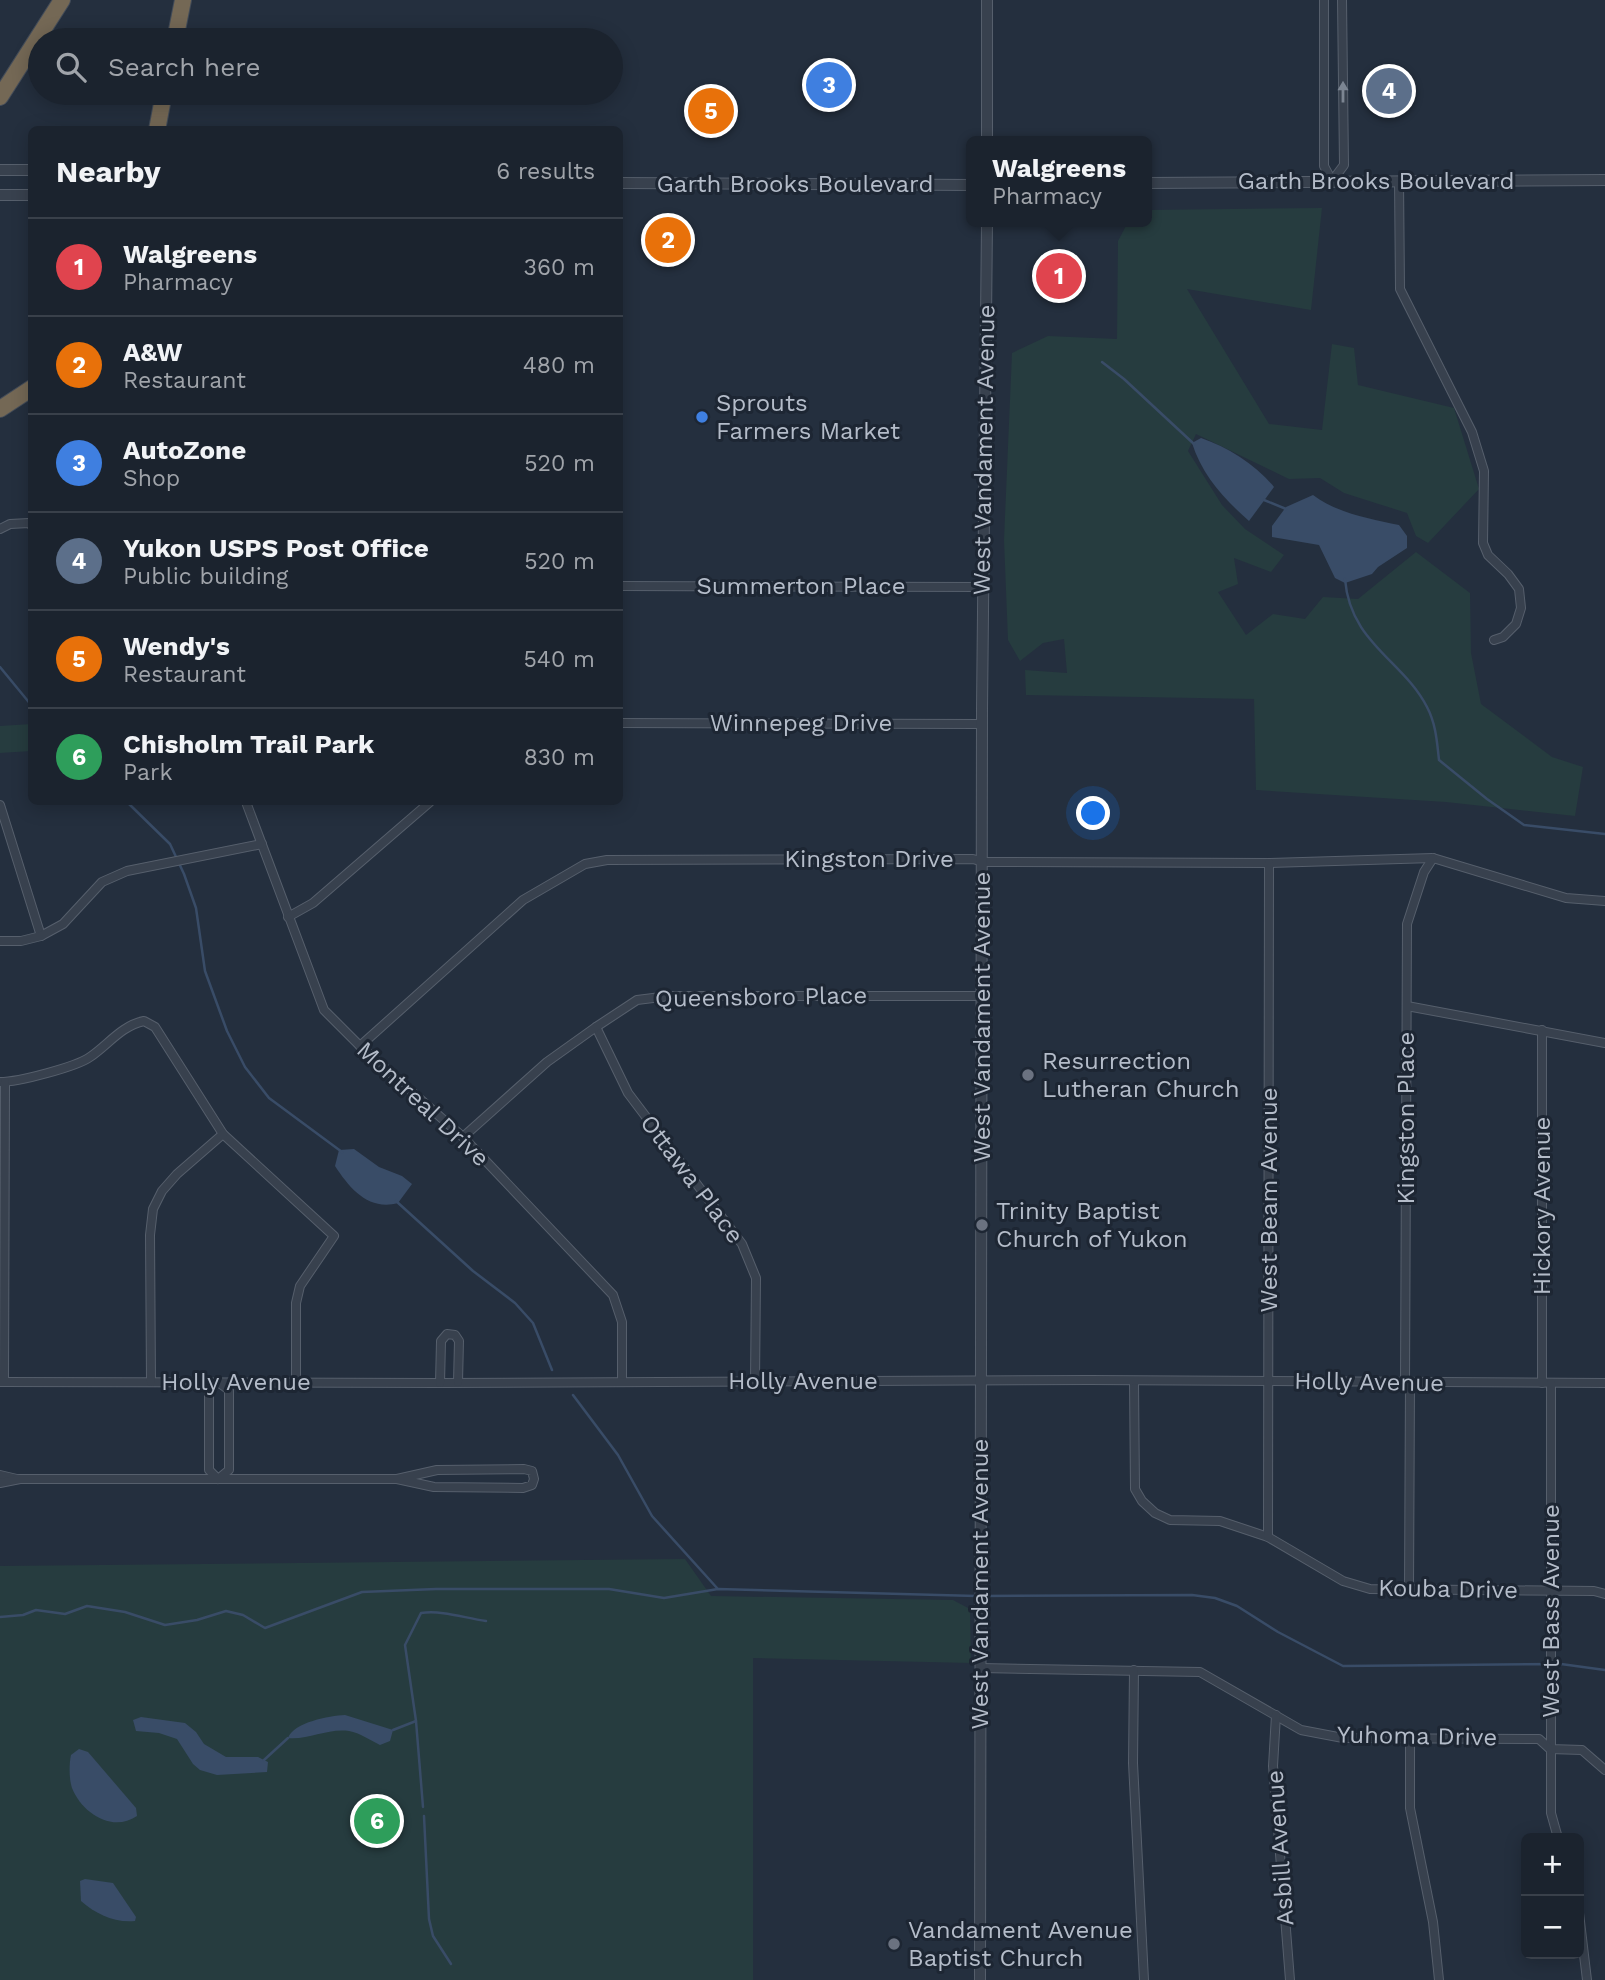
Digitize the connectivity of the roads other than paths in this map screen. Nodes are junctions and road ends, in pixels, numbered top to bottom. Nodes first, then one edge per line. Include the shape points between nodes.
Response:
1 (62, 0) edge
2 (183, 0) edge
3 (987, 0) edge
4 (1324, 0) edge
5 (1342, 0) edge
6 (1324, 19) junction
7 (1342, 19) junction
8 (44, 28) edge
9 (177, 28) edge
10 (28, 53) edge
11 (0, 97) edge
12 (162, 105) edge
13 (158, 126) edge
14 (1324, 126) junction
15 (1343, 127) junction
16 (987, 136) edge
17 (0, 170) edge
18 (28, 170) edge
19 (1605, 180) edge
20 (1332, 181) junction
21 (1399, 181) junction
22 (623, 183) edge
23 (1152, 183) edge
24 (966, 185) edge
25 (0, 195) edge
26 (28, 195) edge
27 (987, 227) edge
28 (28, 391) edge
29 (0, 409) edge
30 (28, 523) edge
31 (0, 529) edge
32 (623, 586) edge
33 (983, 587) junction
34 (1494, 640) dead end
35 (623, 723) edge
36 (982, 724) junction
37 (0, 805) edge
38 (247, 805) edge
39 (427, 805) edge
40 (262, 844) junction
41 (1433, 858) junction
42 (983, 862) junction
43 (1269, 863) junction
44 (1605, 901) edge
45 (288, 917) junction
46 (41, 936) junction
47 (0, 941) edge
48 (981, 996) junction
49 (1407, 1006) junction
50 (596, 1027) junction
51 (1542, 1030) junction
52 (1605, 1042) edge
53 (360, 1046) junction
54 (2, 1082) edge
55 (223, 1134) junction
56 (464, 1137) junction
57 (1270, 1380) junction
58 (2, 1381) edge
59 (755, 1381) junction
60 (979, 1381) junction
61 (1133, 1381) junction
62 (151, 1382) junction
63 (218, 1382) junction
64 (296, 1382) junction
65 (458, 1382) junction
66 (622, 1382) junction
67 (440, 1383) junction
68 (1407, 1383) junction
69 (1547, 1383) junction
70 (1605, 1383) edge
71 (0, 1475) edge
72 (20, 1479) junction
73 (218, 1479) junction
74 (397, 1479) junction
75 (0, 1483) edge
76 (1268, 1537) junction
77 (1409, 1590) junction
78 (1551, 1591) junction
79 (1605, 1594) edge
80 (981, 1668) junction
81 (1134, 1670) junction
82 (1276, 1715) junction
83 (1410, 1740) junction
84 (1550, 1749) junction
85 (1605, 1770) edge
86 (1557, 1833) edge
87 (1584, 1947) edge
88 (980, 1980) edge
89 (1143, 1980) edge
90 (1290, 1980) edge
91 (1439, 1980) edge
92 (1587, 1980) edge

1 - 8 highway
2 - 9 highway
3 - 16 street
4 - 6 street
5 - 7 street
6 - 7 street
6 - 14 street
15 -> 7 street
10 - 11 highway
12 - 13 highway
14 - 15 street
14 - 20 street via 1325,166
15 - 20 street via 1343,165
17 - 18 street
19 - 21 street, Garth Brooks Boulevard
20 - 21 street, Garth Brooks Boulevard
20 - 23 street, Garth Brooks Boulevard
21 - 34 street via 1400,289 1472,432 1484,471 1483,543 1519,589 1521,608 1516,624
22 - 24 street, Garth Brooks Boulevard
25 - 26 street
27 - 33 street, West Vandament Avenue
28 - 29 highway
30 - 31 street
32 - 33 street, Summerton Place
33 - 36 street, West Vandament Avenue
35 - 36 street, Winnepeg Drive
36 - 42 street, West Vandament Avenue
37 - 46 street
38 - 40 street, Montreal Drive
39 - 45 street via 313,903
40 - 45 street, Montreal Drive
40 - 46 street via 127,871 102,882 63,924
41 - 43 street, Kingston Drive
41 - 44 street, Kingston Drive via 1566,898
41 - 49 street, Kingston Place via 1407,924
42 - 43 street, Kingston Drive
42 - 48 street, West Vandament Avenue
42 - 53 street, Kingston Drive via 607,860 585,864 523,900
43 - 57 street, West Beam Avenue
45 - 53 street, Montreal Drive via 324,1010
46 - 47 street
48 - 50 street, Queensboro Place via 669,996 637,1000
48 - 60 street, West Vandament Avenue
49 - 51 street
49 - 68 street, Kingston Place
50 - 56 street, Queensboro Place via 547,1062
50 - 59 street, Ottawa Place via 628,1093 750,1259 756,1278
51 - 52 street
51 - 69 street, Hickory Avenue
53 - 56 street, Montreal Drive
54 - 55 street via 88,1059 130,1024 144,1021 155,1027
54 - 58 street
55 - 62 street via 177,1174 153,1209
55 - 64 street via 334,1236 300,1286
56 - 66 street, Montreal Drive via 613,1295 622,1322
57 - 61 street, Holly Avenue
57 - 68 street, Holly Avenue
57 - 76 street, West Beam Avenue
58 - 62 street, Holly Avenue
59 - 60 street, Holly Avenue
59 - 66 street, Holly Avenue
60 - 61 street, Holly Avenue
60 - 80 street, West Vandament Avenue
61 - 76 street, Kouba Drive via 1135,1489 1142,1501 1170,1520 1220,1521
62 - 63 street, Holly Avenue
63 - 64 street, Holly Avenue
63 - 73 street via 209,1390 209,1470
63 - 73 street via 229,1390 229,1470
64 - 67 street, Holly Avenue
65 - 66 street, Holly Avenue
65 - 67 street, Holly Avenue
65 - 67 street via 459,1341 447,1334 441,1341
68 - 69 street, Holly Avenue
68 - 77 street, Kingston Place
69 - 70 street, Holly Avenue
69 - 78 street, West Bass Avenue
71 - 72 street
72 - 73 street
72 - 75 street
73 - 74 street
74 - 74 street via 434,1488 523,1488 533,1485 534,1479 531,1471 512,1469 437,1470
76 - 77 street, Kouba Drive via 1343,1581 1370,1589
77 - 78 street, Kouba Drive
78 - 79 street, Kouba Drive
78 - 84 street, West Bass Avenue
80 - 81 street, Yuhoma Drive
80 - 88 street, West Vandament Avenue
81 - 82 street, Yuhoma Drive via 1200,1672
81 - 89 street via 1133,1763
82 - 83 street, Yuhoma Drive via 1301,1730 1343,1738
82 - 90 street, Asbill Avenue via 1273,1766
83 - 84 street, Yuhoma Drive via 1539,1739
83 - 91 street via 1410,1808 1433,1922
84 - 85 street, Yuhoma Drive via 1582,1750
84 - 86 street, West Bass Avenue via 1551,1813
87 - 92 street

